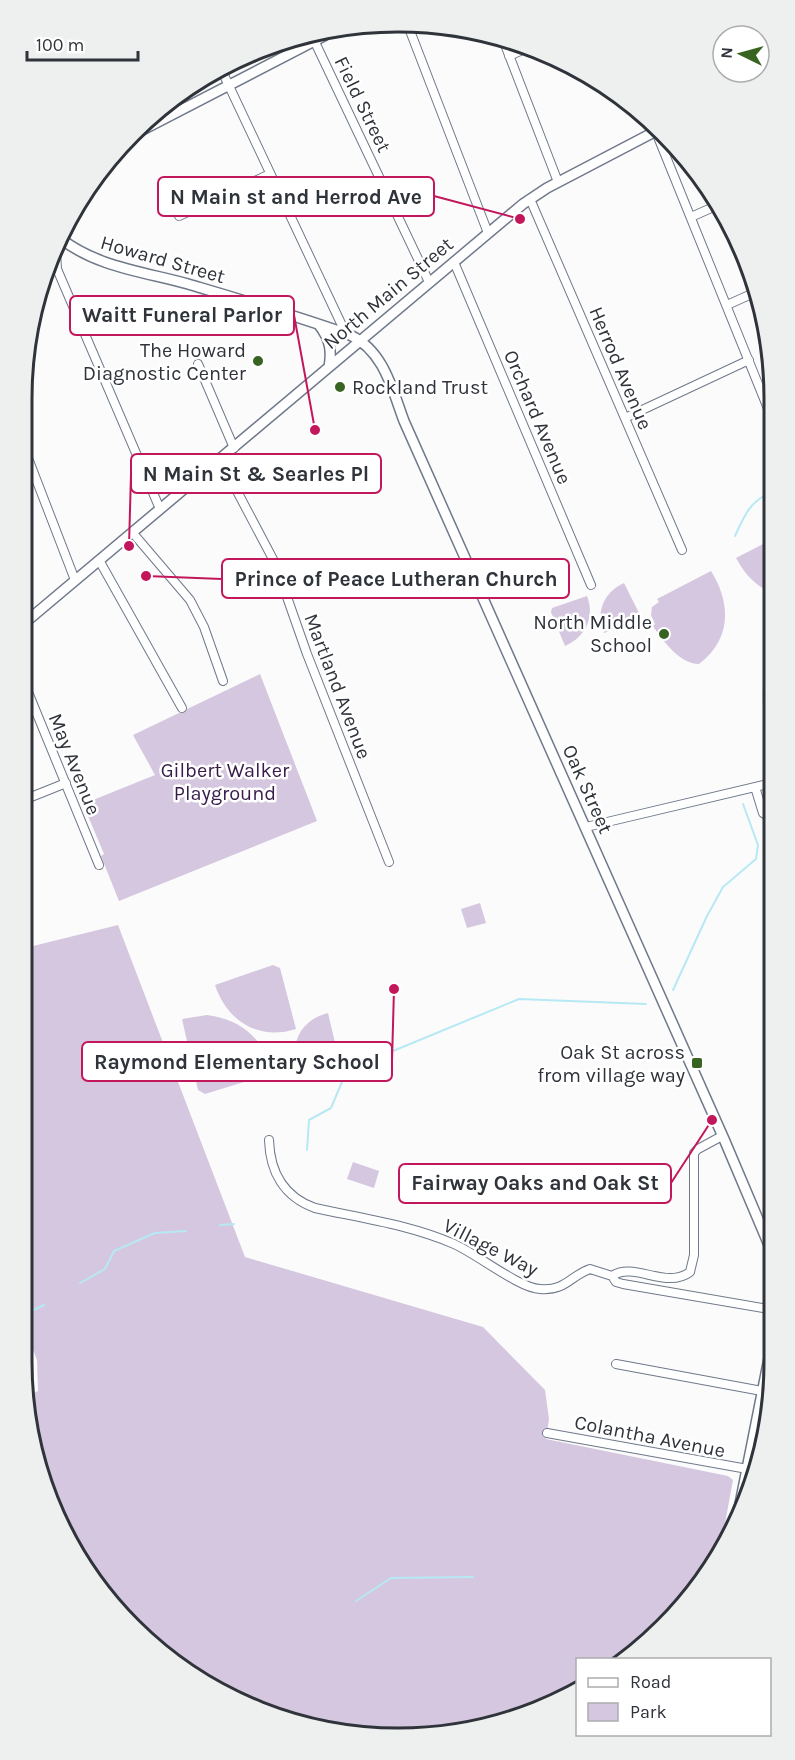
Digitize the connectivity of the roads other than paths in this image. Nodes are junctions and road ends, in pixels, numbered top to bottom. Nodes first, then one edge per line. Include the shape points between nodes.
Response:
1 (410, 32) edge
2 (315, 41) edge
3 (306, 43) edge
4 (506, 48) edge
5 (518, 52) edge
6 (509, 56) junction
7 (224, 76) edge
8 (228, 85) junction
9 (154, 124) edge
10 (651, 134) edge
11 (663, 146) edge
12 (270, 174) junction
13 (558, 182) junction
14 (530, 199) junction
15 (710, 208) edge
16 (179, 216) dead end
17 (691, 217) junction
18 (488, 233) junction
19 (66, 242) edge
20 (454, 262) junction
21 (57, 264) edge
22 (429, 282) junction
23 (749, 295) edge
24 (727, 305) junction
25 (319, 325) junction
26 (346, 334) junction
27 (361, 341) junction
28 (749, 360) junction
29 (198, 364) dead end
30 (329, 367) junction
31 (764, 398) edge
32 (625, 418) junction
33 (234, 448) junction
34 (220, 459) junction
35 (32, 469) edge
36 (160, 509) junction
37 (132, 532) junction
38 (682, 550) dead end
39 (99, 560) junction
40 (75, 580) junction
41 (591, 585) dead end
42 (32, 617) edge
43 (223, 681) dead end
44 (32, 701) edge
45 (182, 708) dead end
46 (66, 783) junction
47 (764, 785) edge
48 (755, 787) junction
49 (32, 797) edge
50 (764, 814) edge
51 (586, 827) junction
52 (389, 862) dead end
53 (99, 865) dead end
54 (722, 1136) junction
55 (269, 1140) dead end
56 (764, 1234) edge
57 (612, 1276) junction
58 (764, 1308) edge
59 (616, 1364) dead end
60 (763, 1386) edge
61 (762, 1391) junction
62 (547, 1433) dead end
63 (755, 1441) edge
64 (747, 1470) edge

1 - 18 street
2 - 22 street, Field Street
3 - 8 main road
4 - 6 street
5 - 6 street
6 - 13 street
7 - 8 street
8 - 9 main road
8 - 12 street
10 - 13 main road, North Main Street
11 - 17 street
12 - 16 street
12 - 26 street
13 - 14 main road, North Main Street
14 - 18 main road, North Main Street
14 - 32 street, Herrod Avenue
15 - 17 street
17 - 24 street
18 - 20 main road, North Main Street
19 - 25 main road, Howard Street via 102,261
20 - 22 main road, North Main Street
20 - 41 street, Orchard Avenue
21 - 36 street
22 - 27 main road, North Main Street
23 - 24 street
24 - 28 street
25 - 26 main road, Howard Street
25 - 30 main road via 329,342
26 - 27 main road, Howard Street
27 - 30 main road, North Main Street
27 - 51 main road, Oak Street via 375,353 384,369
28 - 31 street
28 - 32 street
29 - 33 street
30 - 33 main road, North Main Street
32 - 38 street, Herrod Avenue
33 - 34 main road, North Main Street
34 - 36 main road, North Main Street
34 - 52 street, Martland Avenue via 275,563
35 - 40 street
36 - 37 main road, North Main Street
37 - 39 main road, North Main Street
37 - 43 street via 198,611
39 - 40 main road, North Main Street
39 - 45 street
40 - 42 main road, North Main Street
44 - 46 street, May Avenue
46 - 49 street
46 - 53 street, May Avenue
47 - 48 street
48 - 50 street
48 - 51 street
51 - 54 main road, Oak Street
54 - 56 main road, Oak Street
54 - 57 street, Village Way via 694,1153 694,1255 690,1272 675,1278 627,1272
55 - 57 street, Village Way via 270,1159 277,1177 291,1195 311,1206 433,1235 535,1289 563,1286 590,1269
57 - 58 street via 616,1281
59 - 61 street
60 - 61 main road
61 - 63 main road
62 - 64 street, Colantha Avenue

